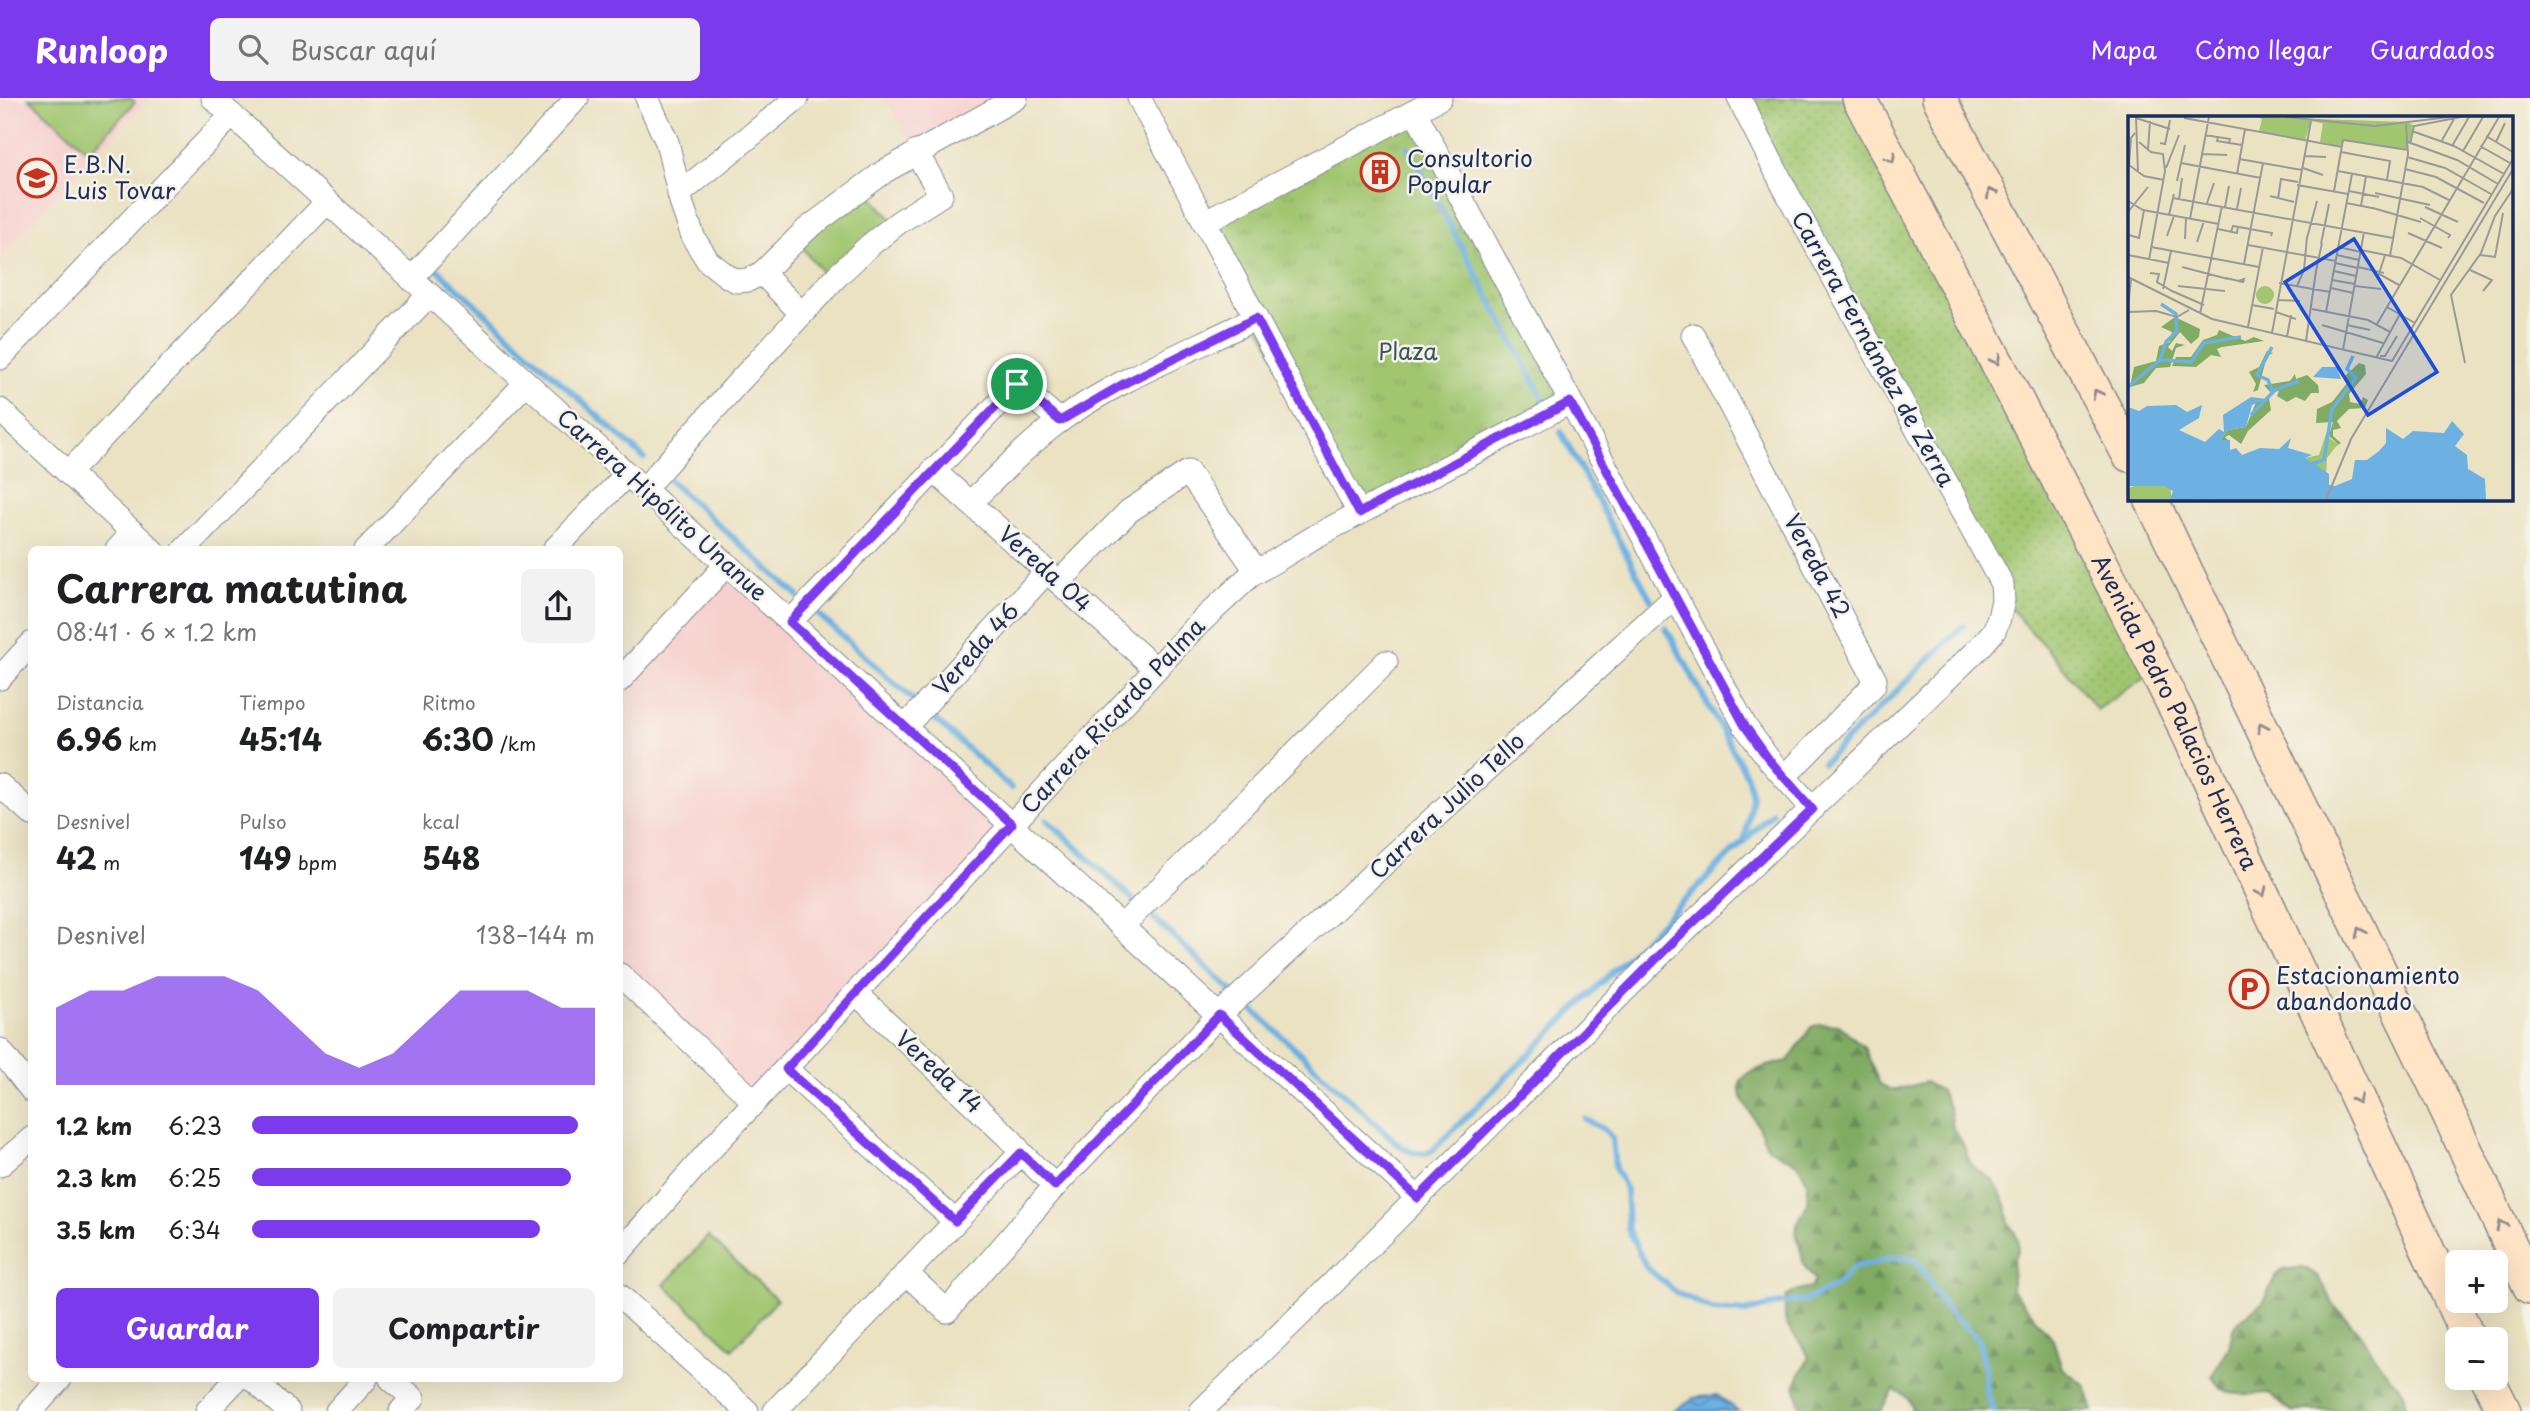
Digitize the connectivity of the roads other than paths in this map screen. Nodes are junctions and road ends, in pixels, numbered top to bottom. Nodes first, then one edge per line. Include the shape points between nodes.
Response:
1 (213, 98) edge
2 (577, 98) edge
3 (647, 98) edge
4 (797, 98) edge
5 (1016, 98) edge
6 (1139, 98) edge
7 (1440, 98) edge
8 (1739, 98) edge
9 (1859, 98) edge
10 (1939, 98) edge
11 (1415, 112) junction
12 (232, 115) junction
13 (916, 152) junction
14 (679, 194) junction
15 (327, 202) junction
16 (1204, 222) junction
17 (762, 273) junction
18 (411, 279) junction
19 (429, 295) junction
20 (801, 313) junction
21 (1256, 318) junction
22 (1693, 335) dead end
23 (0, 358) edge
24 (526, 383) junction
25 (1570, 402) junction
26 (0, 410) edge
27 (1060, 421) junction
28 (2128, 452) edge
29 (933, 470) junction
30 (68, 473) junction
31 (635, 482) junction
32 (2151, 500) edge
33 (970, 503) junction
34 (1359, 513) junction
35 (133, 532) junction
36 (121, 546) edge
37 (148, 546) edge
38 (188, 546) edge
39 (370, 546) edge
40 (559, 546) edge
41 (727, 564) junction
42 (1256, 572) junction
43 (1053, 576) junction
44 (1675, 597) junction
45 (790, 622) junction
46 (28, 647) edge
47 (1387, 663) dead end
48 (1156, 668) junction
49 (623, 677) edge
50 (0, 678) edge
51 (916, 714) junction
52 (1784, 777) junction
53 (0, 785) edge
54 (1812, 809) junction
55 (28, 810) edge
56 (1012, 824) junction
57 (1134, 913) junction
58 (623, 978) edge
59 (856, 993) junction
60 (1219, 1015) junction
61 (0, 1050) edge
62 (786, 1069) junction
63 (28, 1086) edge
64 (755, 1102) junction
65 (28, 1141) edge
66 (1021, 1153) junction
67 (0, 1165) edge
68 (1055, 1186) junction
69 (1418, 1198) junction
70 (955, 1221) junction
71 (623, 1249) edge
72 (906, 1273) junction
73 (2530, 1287) edge
74 (623, 1299) edge
75 (2463, 1327) edge
76 (57, 1382) edge
77 (234, 1382) edge
78 (255, 1382) edge
79 (363, 1382) edge
80 (394, 1382) edge
81 (2494, 1390) edge
82 (31, 1411) edge
83 (207, 1411) edge
84 (288, 1411) edge
85 (337, 1411) edge
86 (401, 1411) edge
87 (747, 1411) edge
88 (775, 1411) edge
89 (1202, 1411) edge
90 (2504, 1411) edge

1 - 12 street, Carrera Hipólito Unanue
2 - 18 street
3 - 14 street via 667,142
4 - 14 street
5 - 13 street
6 - 16 street
7 - 11 street
8 - 54 street, Carrera Fernández de Zerra via 2002,583 2003,600 1994,631
9 -> 75 main road, Avenida Pedro Palacios Herrera via 2186,729
28 -> 10 main road
11 - 16 street
11 - 25 street
12 - 15 street, Carrera Hipólito Unanue
12 - 23 street
13 - 17 street via 842,201
13 - 20 street via 941,195 870,244
14 - 17 street via 694,239 708,261 737,281
15 - 18 street, Carrera Hipólito Unanue
15 - 30 street
16 - 21 street
17 - 20 street
18 - 19 street, Carrera Hipólito Unanue
19 - 24 street, Carrera Hipólito Unanue
19 - 38 street
20 - 31 street
21 - 27 street
21 - 34 street
22 - 52 street, Vereda 42 via 1875,680
24 - 31 street, Carrera Hipólito Unanue
24 - 39 street
25 - 34 street, Carrera Ricardo Palma
25 - 44 street
26 - 30 street
27 - 29 street via 1017,384
27 - 33 street
29 - 33 street, Vereda 04
29 - 45 street
30 - 35 street
31 - 40 street
31 - 41 street, Carrera Hipólito Unanue
73 -> 32 main road
33 - 43 street, Vereda 04
34 - 42 street, Carrera Ricardo Palma
35 - 36 street
35 - 37 street
41 - 45 street, Carrera Hipólito Unanue
41 - 49 street
42 - 43 street, Vereda 46 via 1188,472 1129,511
42 - 48 street, Carrera Ricardo Palma
43 - 48 street, Vereda 04
43 - 51 street, Vereda 46
44 - 52 street via 1745,726
44 - 60 street, Carrera Julio Tello
45 - 51 street, Carrera Hipólito Unanue
46 - 50 street
47 - 57 street
48 - 56 street, Carrera Ricardo Palma
51 - 56 street, Carrera Hipólito Unanue
52 - 54 street
53 - 55 street
54 - 69 street
56 - 57 street, Carrera Hipólito Unanue
56 - 59 street, Carrera Ricardo Palma
57 - 60 street, Carrera Hipólito Unanue
58 - 64 street
59 - 62 street, Carrera Ricardo Palma
59 - 66 street, Vereda 14
60 - 68 street, Carrera Julio Tello
60 - 69 street, Carrera Hipólito Unanue
61 - 63 street
62 - 64 street, Carrera Ricardo Palma
62 - 70 street
64 - 71 street, Carrera Ricardo Palma
65 - 67 street
66 - 68 street, Vereda 14
66 - 70 street
68 - 72 street, Carrera Julio Tello via 947,1311
69 - 89 street
70 - 72 street
72 - 88 street
74 - 87 street
76 - 82 street
77 - 83 street
78 - 84 street
79 - 85 street
80 - 86 street via 413,1398
81 - 90 main road

